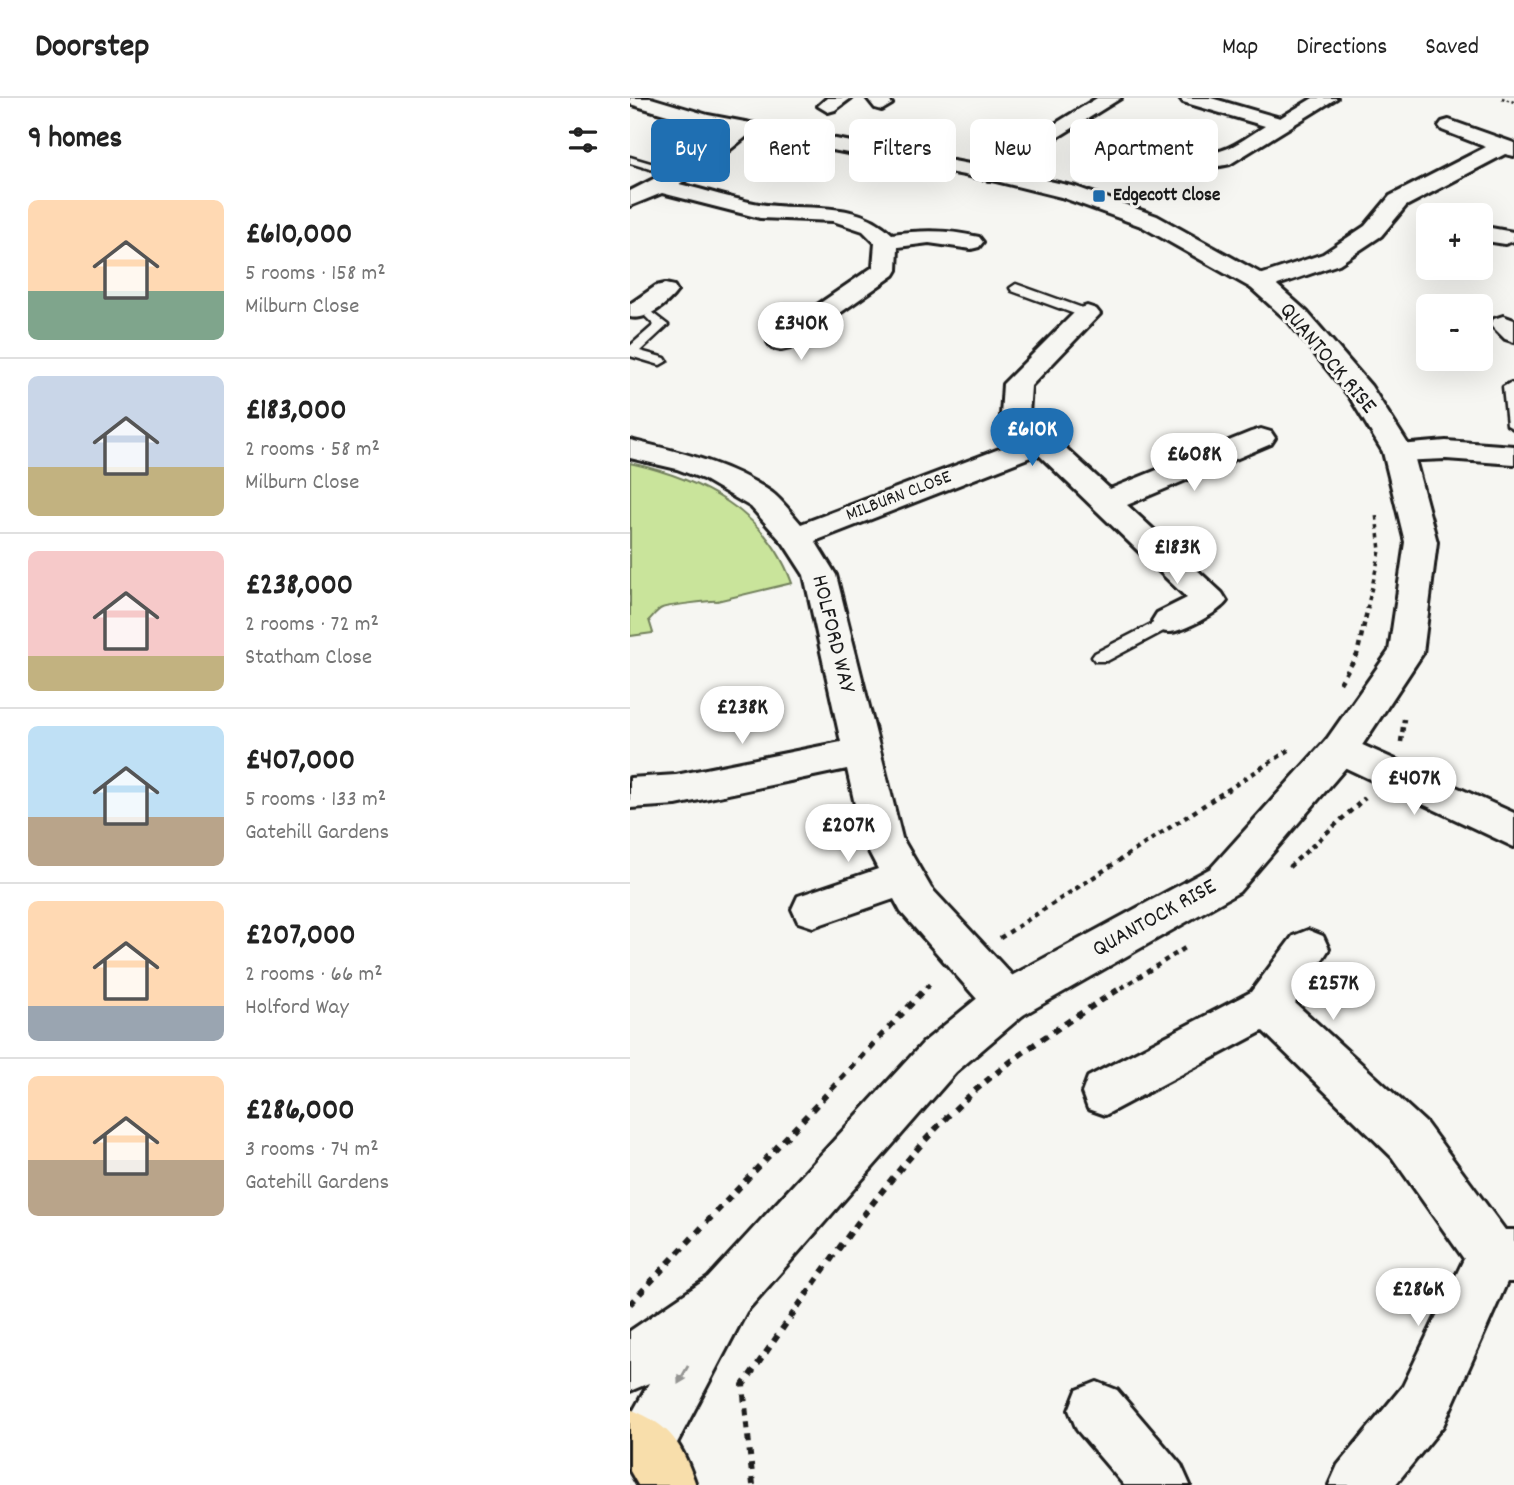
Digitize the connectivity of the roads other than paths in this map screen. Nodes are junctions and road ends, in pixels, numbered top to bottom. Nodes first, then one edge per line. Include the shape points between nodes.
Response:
1 (1076, 98) edge
2 (1189, 98) edge
3 (1327, 98) edge
4 (644, 100) edge
5 (1108, 100) edge
6 (1280, 124) junction
7 (1449, 126) dead end
8 (744, 128) edge
9 (744, 129) edge
10 (1056, 132) edge
11 (730, 140) edge
12 (835, 145) edge
13 (1509, 148) edge
14 (630, 160) edge
15 (1218, 160) edge
16 (1223, 160) junction
17 (970, 170) edge
18 (651, 171) edge
19 (1235, 179) dead end
20 (669, 182) edge
21 (674, 182) edge
22 (1026, 182) edge
23 (630, 199) edge
24 (1398, 201) junction
25 (1416, 208) edge
26 (1493, 235) edge
27 (1505, 237) dead end
28 (887, 242) junction
29 (971, 242) dead end
30 (1260, 283) junction
31 (1016, 288) dead end
32 (665, 291) dead end
33 (639, 312) edge
34 (1087, 314) joint
35 (826, 346) dead end
36 (660, 361) dead end
37 (1510, 387) dead end
38 (1514, 425) edge
39 (1041, 443) junction
40 (1254, 448) dead end
41 (630, 449) edge
42 (1398, 452) junction
43 (1514, 455) edge
44 (1107, 502) junction
45 (796, 537) junction
46 (1169, 621) joint
47 (1101, 657) dead end
48 (1340, 749) junction
49 (860, 752) junction
50 (630, 793) edge
51 (1514, 831) edge
52 (904, 878) junction
53 (813, 909) dead end
54 (1308, 948) dead end
55 (1007, 1001) junction
56 (1267, 1006) junction
57 (1105, 1093) dead end
58 (1503, 1256) edge
59 (728, 1294) junction
60 (630, 1364) edge
61 (1097, 1410) dead end
62 (648, 1455) edge
63 (1161, 1485) edge
64 (1358, 1485) edge

1 - 5 street
2 - 6 street
3 - 6 street
4 - 8 street, QUANTOCK RISE
5 - 10 street
6 - 16 street
7 - 13 street
9 - 11 street
12 - 17 street, QUANTOCK RISE
13 - 24 street
14 - 18 lane
15 - 16 street
16 - 19 street
20 - 23 street
21 - 28 street via 760,211 835,214 871,226
22 - 30 street, QUANTOCK RISE via 1149,221
24 - 25 street
24 - 30 street via 1373,231 1352,247 1331,259
26 - 27 street
28 - 29 street via 929,236
28 - 35 street via 885,270 786,338
30 - 42 street, QUANTOCK RISE via 1298,317 1361,392
31 - 34 lane
32 - 33 street
33 - 36 lane via 662,325 631,352
34 - 39 street via 1017,384 1015,416
37 - 38 lane
39 - 44 street
39 - 45 street, MILBURN CLOSE
40 - 44 street
41 - 45 street, HOLFORD WAY via 713,473 762,500
42 - 43 street
42 - 48 street, QUANTOCK RISE via 1421,542 1406,653
44 - 46 street via 1210,601
45 - 49 street, HOLFORD WAY via 820,575
46 - 47 lane
48 - 51 street
48 - 55 street, QUANTOCK RISE via 1225,880
49 - 50 street via 676,790
49 - 52 street, HOLFORD WAY via 883,840
52 - 53 street
52 - 55 street, HOLFORD WAY via 916,900
54 - 56 street
55 - 59 street, QUANTOCK RISE via 940,1057
56 - 57 street
56 - 58 street via 1409,1140
58 - 64 street via 1423,1406
59 - 60 street, QUANTOCK RISE
59 -> 62 street, QUANTOCK RISE
61 - 63 street

